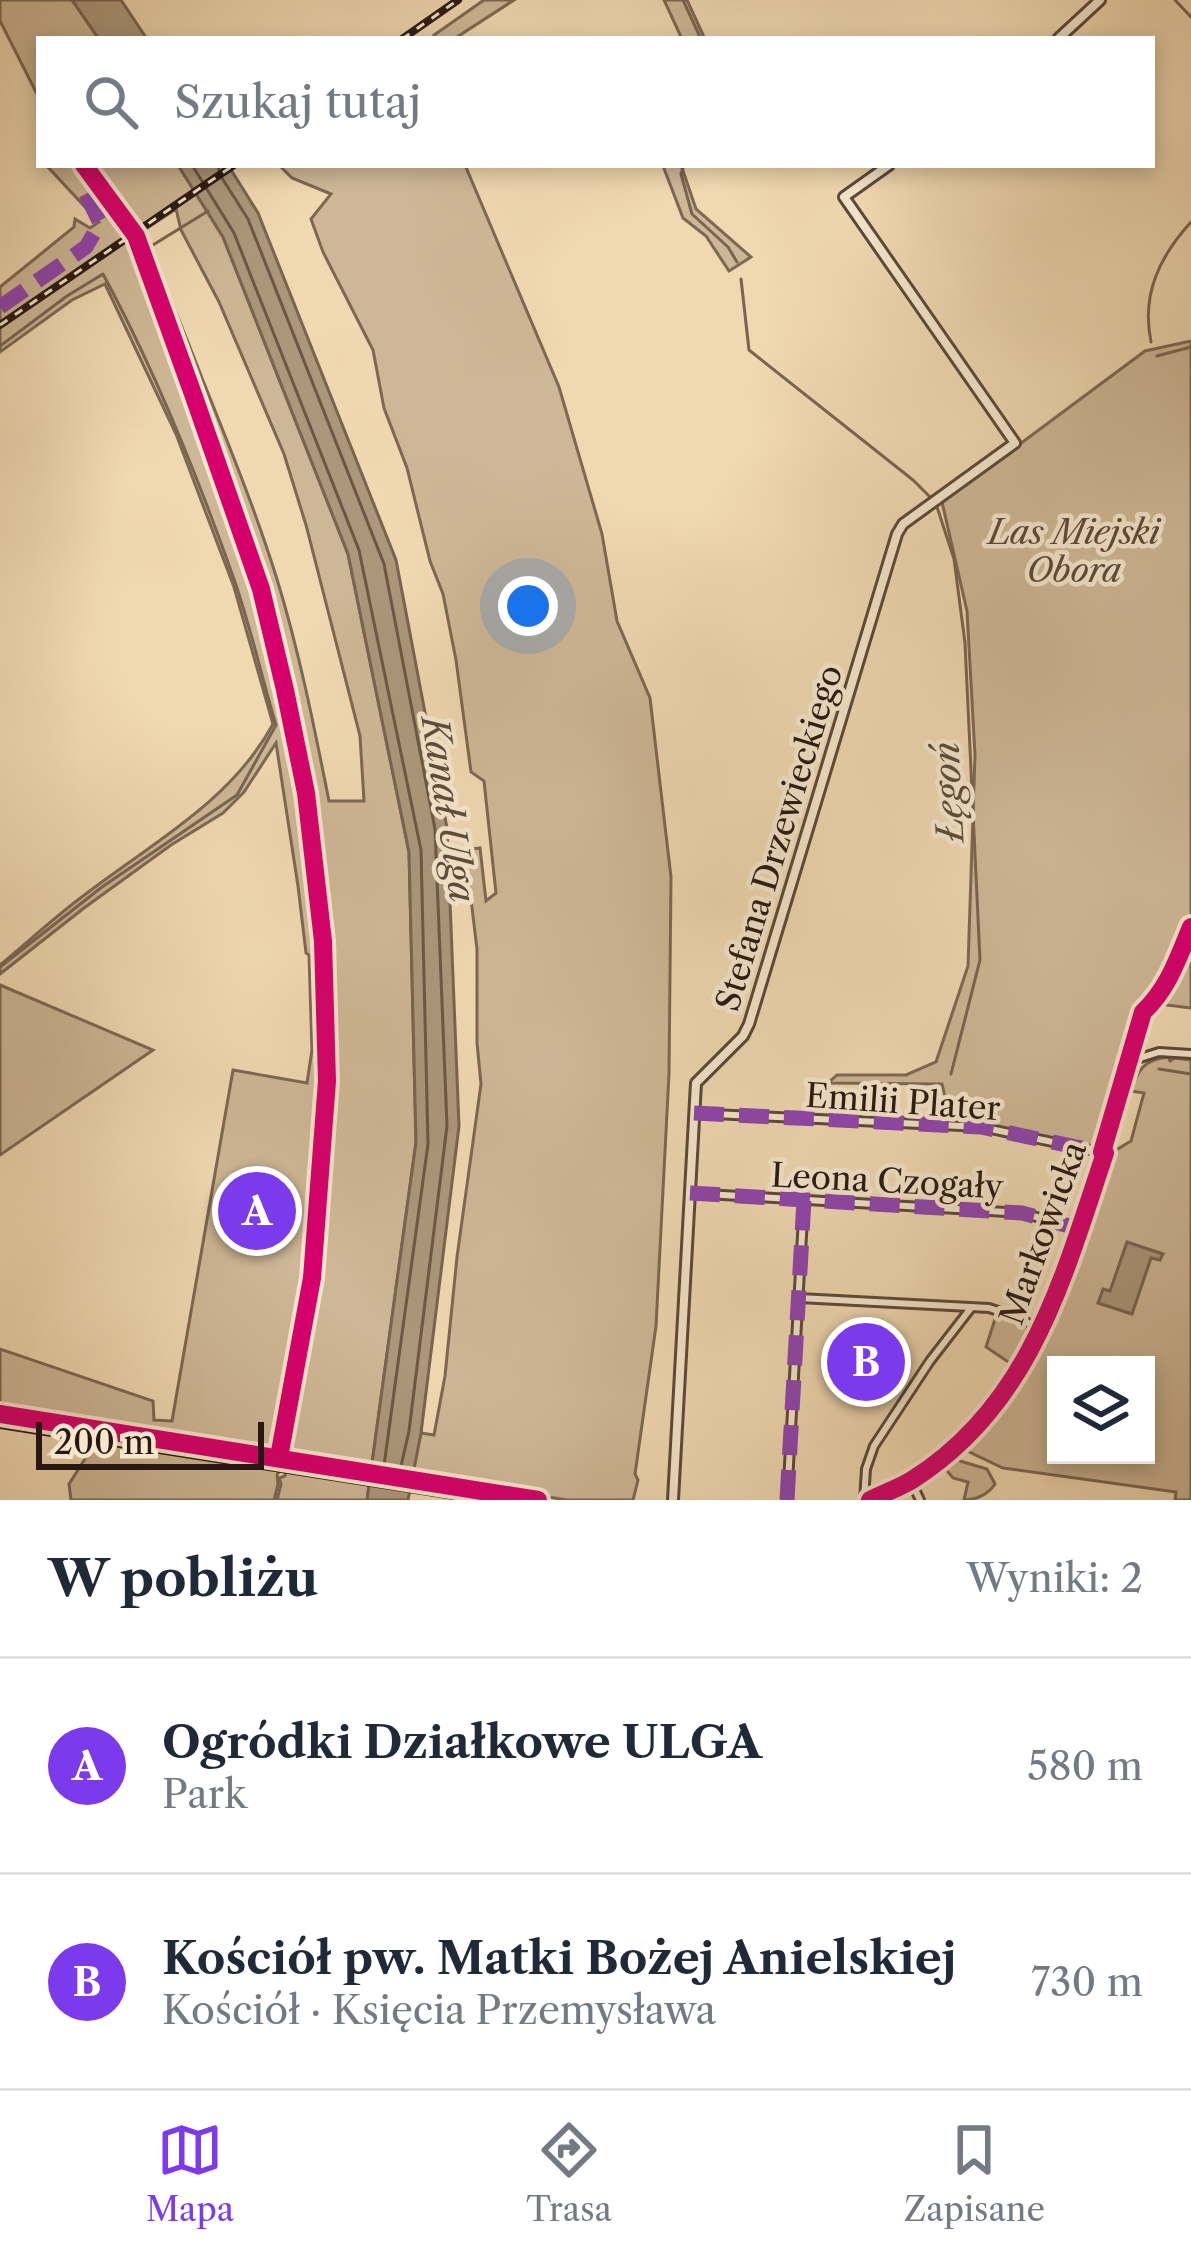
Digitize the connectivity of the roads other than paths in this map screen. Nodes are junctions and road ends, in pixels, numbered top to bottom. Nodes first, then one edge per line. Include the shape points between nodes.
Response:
1 (1100, 0) edge
2 (1061, 36) edge
3 (885, 168) edge
4 (1191, 1054) edge
5 (694, 1113) junction
6 (1106, 1153) junction
7 (690, 1193) junction
8 (804, 1200) junction
9 (1079, 1229) junction
10 (799, 1298) junction
11 (972, 1307) junction
12 (1042, 1330) junction
13 (0, 1421) edge
14 (911, 1480) junction
15 (505, 1500) edge
16 (673, 1500) edge
17 (787, 1500) edge
18 (867, 1500) edge
19 (920, 1500) edge

1 - 2 street
3 - 5 street, Stefana Drzewieckiego via 844,197 1016,443 896,534 749,1024 696,1083
4 - 6 street, Markowicka via 1134,1060
5 - 6 street, Emilii Plater via 981,1127
5 - 7 street, Stefana Drzewieckiego
6 - 9 street, Markowicka
7 - 8 street, Leona Czogały
7 - 16 street, Stefana Drzewieckiego
8 - 9 street, Leona Czogały via 1022,1214
8 - 10 street
9 - 12 street, Markowicka
10 - 11 street
10 - 17 street
11 - 12 street
11 - 18 street via 874,1446
12 - 14 street, Markowicka via 997,1402
13 - 15 main road
14 - 18 street, Markowicka
14 - 19 street

